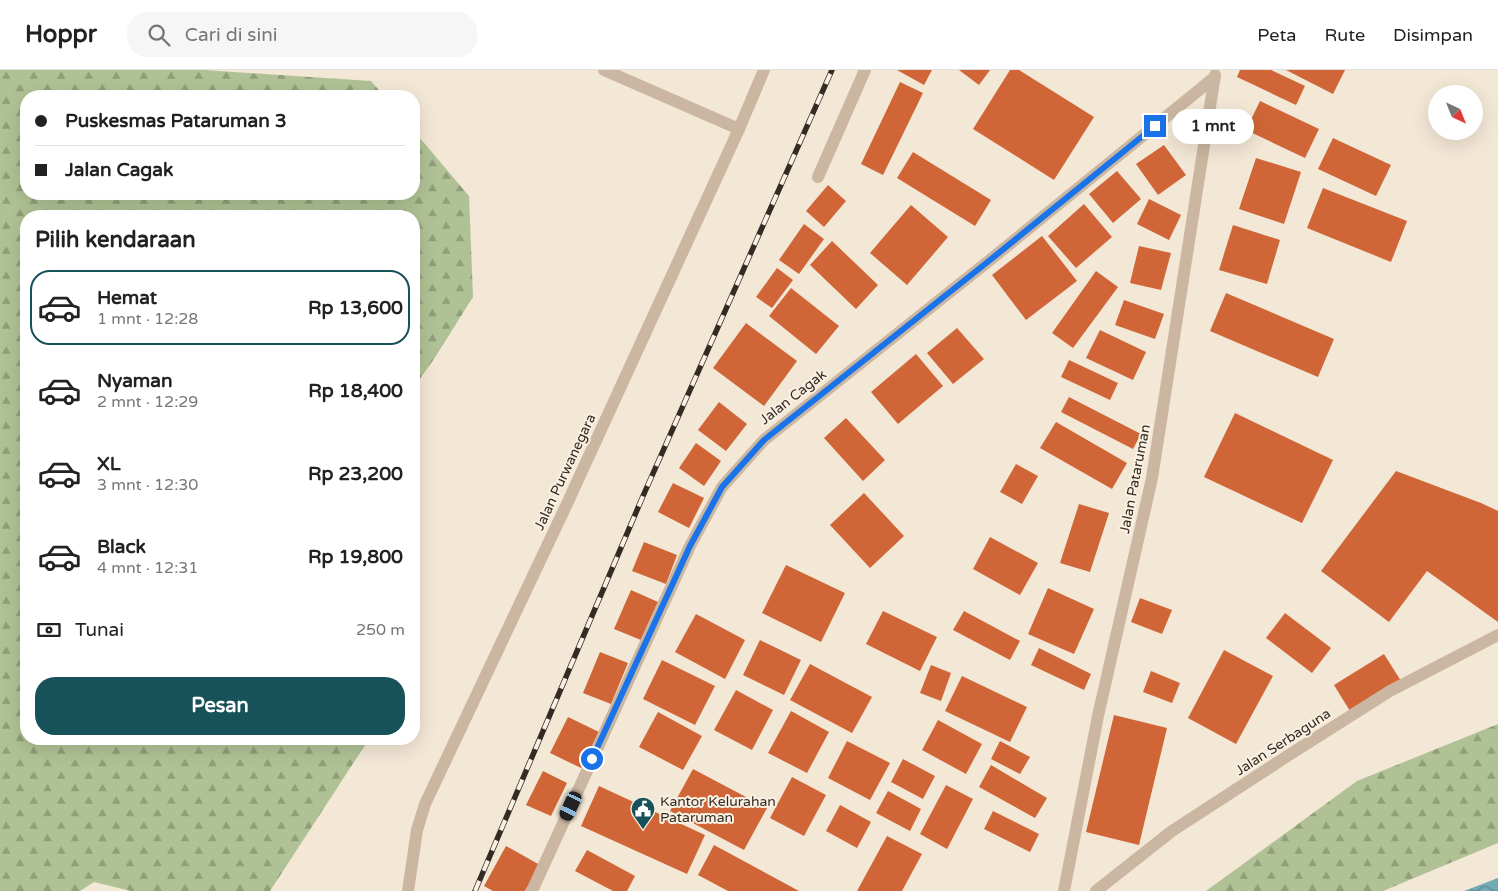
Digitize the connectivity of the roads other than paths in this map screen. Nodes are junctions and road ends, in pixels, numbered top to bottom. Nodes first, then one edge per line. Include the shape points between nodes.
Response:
1 (604, 70) edge
2 (764, 70) edge
3 (865, 70) edge
4 (1216, 73) edge
5 (739, 129) junction
6 (818, 177) dead end
7 (1498, 635) edge
8 (408, 891) edge
9 (532, 891) edge
10 (1064, 891) edge
11 (1096, 891) edge

1 - 5 street
2 - 5 street, Jalan Purwanegara
3 - 6 street
4 - 9 street, Jalan Cagak via 990,260 764,440 722,487 690,546
4 - 10 street, Jalan Pataruman via 1152,478 1098,716
5 - 8 street, Jalan Purwanegara via 425,804 417,830
7 - 11 street, Jalan Serbaguna via 1390,692 1292,753 1172,831

